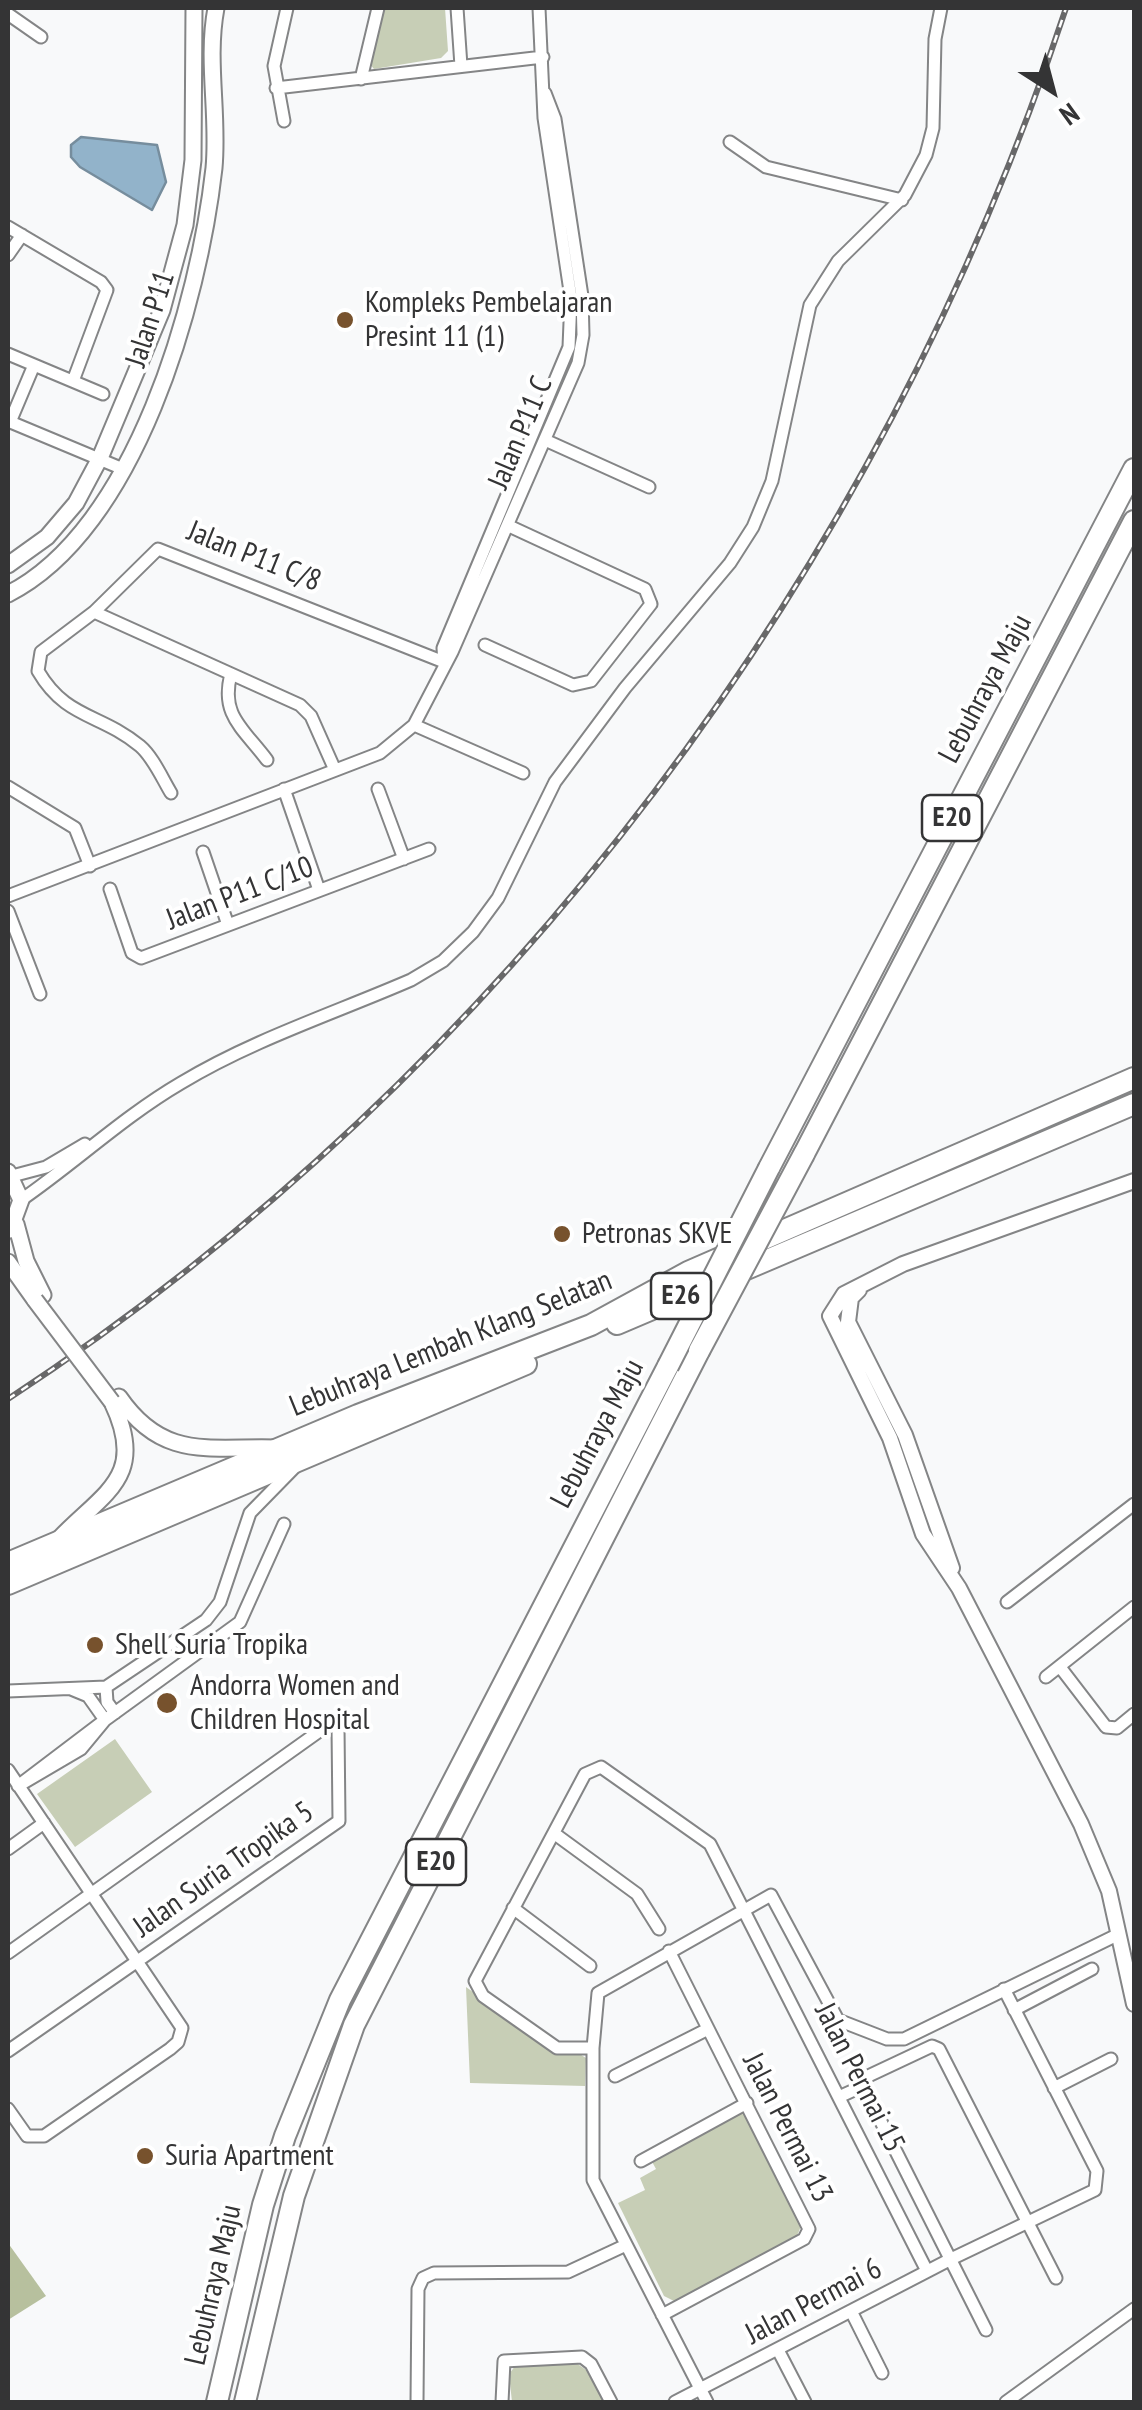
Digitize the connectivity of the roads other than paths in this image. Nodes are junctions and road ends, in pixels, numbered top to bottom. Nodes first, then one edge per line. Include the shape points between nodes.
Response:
1 (194, 8) edge
2 (216, 8) edge
3 (287, 8) edge
4 (378, 8) edge
5 (457, 8) edge
6 (540, 8) edge
7 (941, 8) edge
8 (8, 14) edge
9 (41, 38) dead end
10 (543, 57) junction
11 (460, 66) junction
12 (361, 79) junction
13 (276, 88) junction
14 (544, 93) junction
15 (284, 121) dead end
16 (730, 142) dead end
17 (902, 200) junction
18 (8, 227) edge
19 (22, 235) junction
20 (8, 256) edge
21 (8, 354) edge
22 (34, 365) junction
23 (72, 381) junction
24 (102, 394) dead end
25 (9, 422) edge
26 (545, 440) junction
27 (100, 458) junction
28 (1134, 469) edge
29 (123, 470) junction
30 (649, 487) dead end
31 (1134, 522) edge
32 (509, 526) junction
33 (8, 565) edge
34 (8, 594) edge
35 (94, 612) junction
36 (485, 644) dead end
37 (444, 662) junction
38 (231, 674) junction
39 (414, 725) junction
40 (267, 760) dead end
41 (335, 770) junction
42 (524, 772) dead end
43 (8, 788) edge
44 (284, 789) junction
45 (378, 789) dead end
46 (171, 793) dead end
47 (430, 849) dead end
48 (203, 852) dead end
49 (404, 858) junction
50 (90, 866) junction
51 (110, 888) dead end
52 (320, 890) junction
53 (8, 896) edge
54 (8, 911) edge
55 (228, 925) junction
56 (40, 994) dead end
57 (1134, 1068) edge
58 (1134, 1078) edge
59 (1101, 1093) junction
60 (1134, 1104) edge
61 (106, 1132) junction
62 (10, 1174) edge
63 (1133, 1186) edge
64 (21, 1200) junction
65 (12, 1229) edge
66 (8, 1262) edge
67 (861, 1287) junction
68 (39, 1297) junction
69 (880, 1382) junction
70 (115, 1399) junction
71 (872, 1402) junction
72 (276, 1448) junction
73 (300, 1460) junction
74 (906, 1485) junction
75 (1134, 1504) edge
76 (934, 1518) junction
77 (284, 1524) dead end
78 (57, 1542) junction
79 (930, 1543) junction
80 (8, 1563) edge
81 (8, 1584) edge
82 (959, 1588) junction
83 (1007, 1602) dead end
84 (1134, 1607) edge
85 (158, 1651) junction
86 (1060, 1667) junction
87 (173, 1671) junction
88 (1046, 1678) dead end
89 (106, 1686) junction
90 (67, 1687) junction
91 (8, 1691) edge
92 (1134, 1714) edge
93 (110, 1717) junction
94 (8, 1770) edge
95 (18, 1786) junction
96 (44, 1823) junction
97 (554, 1834) junction
98 (8, 1849) edge
99 (92, 1893) junction
100 (513, 1908) junction
101 (744, 1909) junction
102 (659, 1929) dead end
103 (1119, 1934) junction
104 (669, 1950) junction
105 (8, 1953) edge
106 (138, 1960) junction
107 (590, 1966) dead end
108 (1092, 1970) dead end
109 (1004, 1990) junction
110 (1134, 2004) edge
111 (1014, 2010) junction
112 (708, 2029) junction
113 (592, 2048) junction
114 (8, 2051) edge
115 (1111, 2059) dead end
116 (615, 2076) dead end
117 (863, 2086) junction
118 (1054, 2088) junction
119 (841, 2096) junction
120 (747, 2104) junction
121 (8, 2109) edge
122 (640, 2160) dead end
123 (1028, 2222) junction
124 (626, 2246) junction
125 (951, 2259) junction
126 (927, 2271) junction
127 (1056, 2278) dead end
128 (1134, 2309) edge
129 (850, 2312) junction
130 (662, 2315) junction
131 (986, 2330) dead end
132 (778, 2350) junction
133 (882, 2373) dead end
134 (700, 2389) junction
135 (218, 2402) edge
136 (245, 2402) edge
137 (418, 2402) edge
138 (502, 2402) edge
139 (611, 2402) edge
140 (674, 2402) edge
141 (707, 2402) edge
142 (806, 2402) edge
143 (1006, 2402) edge

1 - 27 main road, Jalan P11 via 194,144 185,225 162,310
2 - 29 main road, Jalan P11 via 214,164 204,238 178,336
3 - 13 street
4 - 12 street
5 - 11 street
6 - 10 street, Jalan P11 C
7 - 17 street via 933,128
8 - 9 street
10 - 11 street
10 - 14 street, Jalan P11 C
11 - 12 street
12 - 13 street
13 - 15 street
14 - 26 street, Jalan P11 C via 554,116 583,335
14 - 37 street, Jalan P11 C via 570,298 569,347 443,648
16 - 17 street via 758,164
17 - 61 street via 838,261 810,305 772,481 753,527 555,782 498,898 473,932 443,962 411,980 213,1066
18 - 19 street
19 - 20 street
19 - 23 street via 107,290
21 - 22 street
22 - 23 street
22 - 25 street
23 - 24 street
25 - 27 street
26 - 30 street
26 - 32 street, Jalan P11 C
27 - 29 street
27 - 33 main road, Jalan P11 via 62,522
28 - 135 highway, Lebuhraya Maju / E20, bridge via 340,2000 263,2205
29 - 34 main road, Jalan P11 via 80,536
31 - 136 highway, Lebuhraya Maju / E20, bridge via 354,2025 294,2196
32 - 36 street via 645,590 651,604 582,685
32 - 37 street, Jalan P11 C
35 - 37 street, Jalan P11 C/8 via 151,552 166,548
35 - 38 street
35 - 46 street, Jalan P11 C/8 via 41,652 38,671 62,704 144,749
37 - 39 street, Jalan P11 C
38 - 40 street via 228,708
38 - 41 street via 306,710
39 - 41 street, Jalan P11 C via 380,753
39 - 42 street
41 - 44 street, Jalan P11 C
43 - 50 street via 76,828
44 - 50 street, Jalan P11 C
44 - 52 street
45 - 49 street
47 - 49 street, Jalan P11 C/10
48 - 55 street
49 - 52 street, Jalan P11 C/10
50 - 53 street, Jalan P11 C
51 - 55 street, Jalan P11 C/10 via 132,953 141,958
52 - 55 street, Jalan P11 C/10
54 - 56 street
57 - 59 highway
58 - 59 highway, Lebuhraya Lembah Klang Selatan / E26
59 - 72 highway, Lebuhraya Lembah Klang Selatan / E26 via 688,1272 591,1325
60 - 73 highway, Lebuhraya Lembah Klang Selatan / E26
61 - 62 street via 46,1167
61 - 64 street
62 - 64 main road
63 - 67 street via 903,1264
64 - 65 main road
65 - 68 main road
66 - 68 main road
67 - 69 street via 851,1298 848,1322
67 - 71 street via 844,1294 830,1316
68 - 70 main road
69 - 71 street via 871,1387
69 - 76 street
70 - 72 main road via 146,1428 179,1445
70 - 78 main road via 124,1433 118,1478 106,1498
71 - 74 street
72 - 78 highway, Lebuhraya Lembah Klang Selatan / E26
73 - 81 highway, Lebuhraya Lembah Klang Selatan / E26
73 - 85 street via 250,1513 214,1612
74 - 76 street
74 - 79 street
75 - 83 street
76 - 79 street via 927,1523
76 - 82 street
77 - 87 street via 240,1622
78 - 80 highway, Lebuhraya Lembah Klang Selatan / E26
79 - 82 street
82 - 103 street via 1081,1824
84 - 86 street
85 - 87 street
85 - 89 street
86 - 88 street
86 - 92 street via 1106,1728
87 - 93 street
89 - 90 street
89 - 93 street
90 - 91 street
90 - 93 street
93 - 95 street via 81,1750
94 - 95 street
95 - 96 street
96 - 98 street
96 - 99 street
97 - 100 street
97 - 101 street, Jalan Permai 15 via 585,1774 606,1768 701,1834
97 - 102 street via 637,1894
99 - 105 street
99 - 106 street
99 - 106 street, Jalan Suria Tropika 5 via 333,1724 338,1727 339,1821
100 - 107 street
100 - 113 street via 476,1976 479,1992 557,2048
101 - 104 street
101 - 109 street via 772,1895 838,2020 886,2039 904,2039
101 - 119 street, Jalan Permai 15
103 - 109 street
103 - 110 street
104 - 112 street, Jalan Permai 13
104 - 113 street via 598,1993
106 - 114 street, Jalan Suria Tropika 5
106 - 121 street via 182,2028 178,2042 44,2136 27,2136
108 - 111 street
109 - 111 street
111 - 118 street
112 - 116 street
112 - 120 street, Jalan Permai 13
113 - 124 street via 592,2172
115 - 118 street
117 - 119 street
117 - 123 street via 864,2078 939,2048
117 - 125 street
118 - 123 street, Jalan Permai 6 via 1098,2185
119 - 126 street, Jalan Permai 15
120 - 122 street
120 - 130 street, Jalan Permai 13 via 808,2230 804,2239
123 - 125 street, Jalan Permai 6
123 - 127 street
124 - 130 street
124 - 137 street via 568,2272 423,2278
125 - 126 street, Jalan Permai 6
125 - 131 street
126 - 129 street, Jalan Permai 6
128 - 143 street
129 - 132 street, Jalan Permai 6
129 - 133 street
130 - 134 street
132 - 134 street, Jalan Permai 6
132 - 142 street
134 - 140 street, Jalan Permai 6
134 - 141 street
138 - 139 street via 504,2361 582,2357

